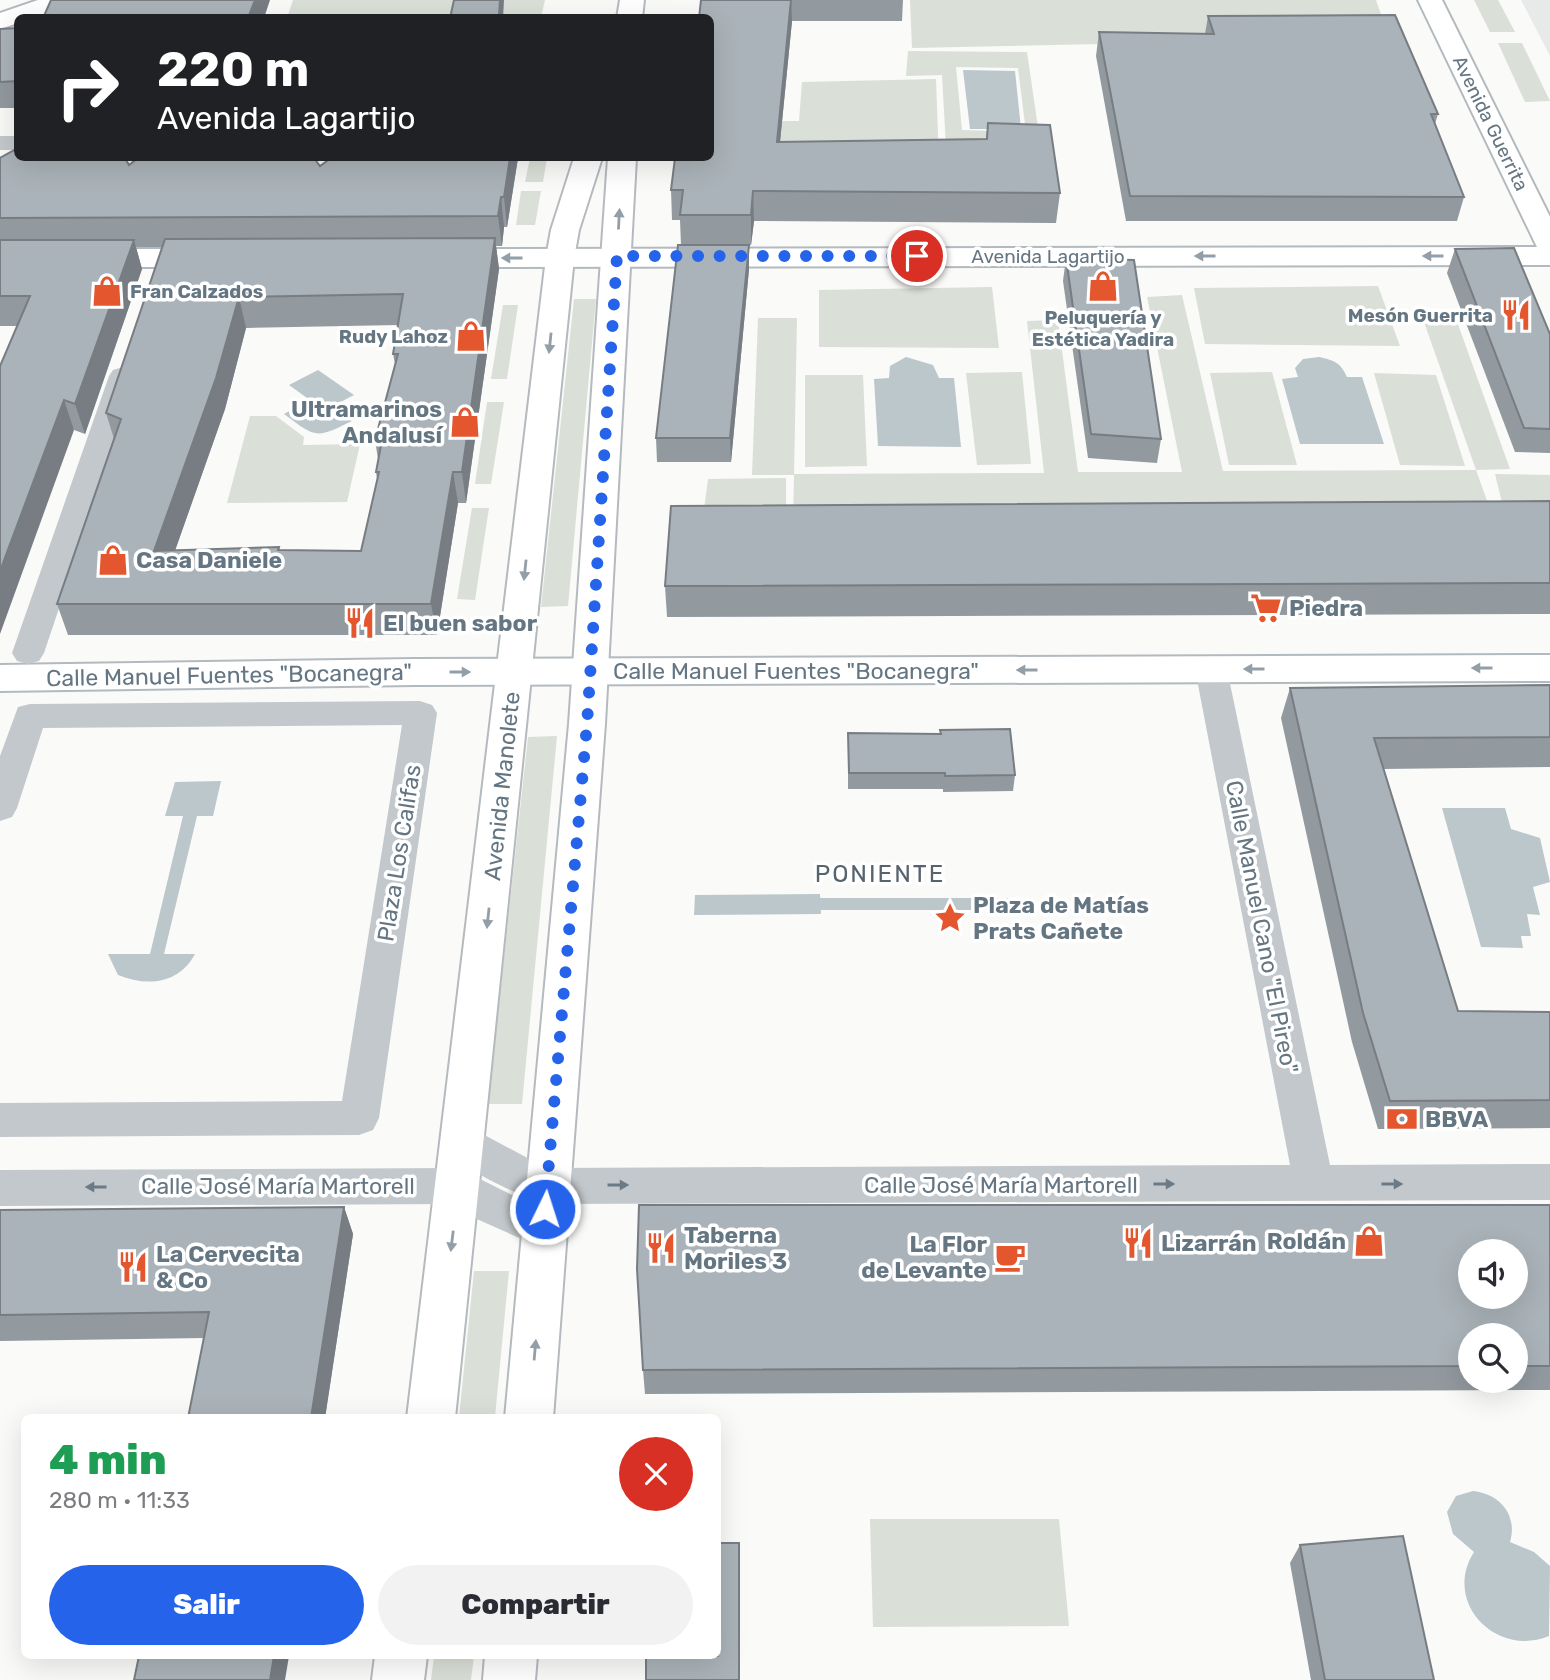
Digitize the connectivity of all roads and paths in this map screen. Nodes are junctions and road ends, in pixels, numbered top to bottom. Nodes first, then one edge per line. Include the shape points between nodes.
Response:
1 (62, 0) edge
2 (1430, 0) edge
3 (15, 14) edge
4 (587, 161) edge
5 (622, 161) edge
6 (1550, 246) edge
7 (617, 256) junction
8 (1550, 256) edge
9 (0, 258) edge
10 (245, 258) edge
11 (424, 258) edge
12 (559, 258) junction
13 (130, 354) edge
14 (28, 653) dead end
15 (1550, 667) edge
16 (1211, 669) junction
17 (514, 671) junction
18 (590, 671) junction
19 (0, 678) edge
20 (0, 808) edge
21 (0, 1121) edge
22 (464, 1141) junction
23 (1550, 1182) edge
24 (1314, 1184) junction
25 (458, 1186) junction
26 (546, 1186) junction
27 (0, 1188) edge
28 (544, 1231) junction
29 (430, 1414) edge
30 (529, 1414) edge
31 (401, 1659) edge
32 (510, 1659) edge
33 (398, 1680) edge
34 (509, 1680) edge

1 - 3 street
2 - 6 street, Avenida Guerrita
4 - 12 street, Avenida Manolete
7 -> 5 street
8 -> 7 street, Avenida Lagartijo
7 - 12 street, Avenida Lagartijo
7 - 18 street
9 - 10 street
12 -> 11 street, Avenida Lagartijo
12 -> 17 street, Avenida Manolete
13 - 14 street
15 -> 16 street, Calle Manuel Fuentes "Bocanegra"
16 -> 18 street, Calle Manuel Fuentes "Bocanegra"
16 - 24 street, Calle Manuel Cano "El Pireo"
17 - 18 street, Calle Manuel Fuentes "Bocanegra"
19 -> 17 street, Calle Manuel Fuentes "Bocanegra"
17 -> 22 street, Avenida Manolete
18 - 26 street
20 - 21 street, Plaza Los Califas via 30,716 420,713 359,1118
22 - 25 street, Avenida Manolete
22 - 26 street, Calle José María Martorell via 521,1177
24 -> 23 street, Calle José María Martorell
26 -> 24 street, Calle José María Martorell
25 -> 27 street, Calle José María Martorell
25 - 28 street
25 -> 29 street, Avenida Manolete
26 - 28 street
30 -> 28 street
31 - 33 street
32 - 34 street

